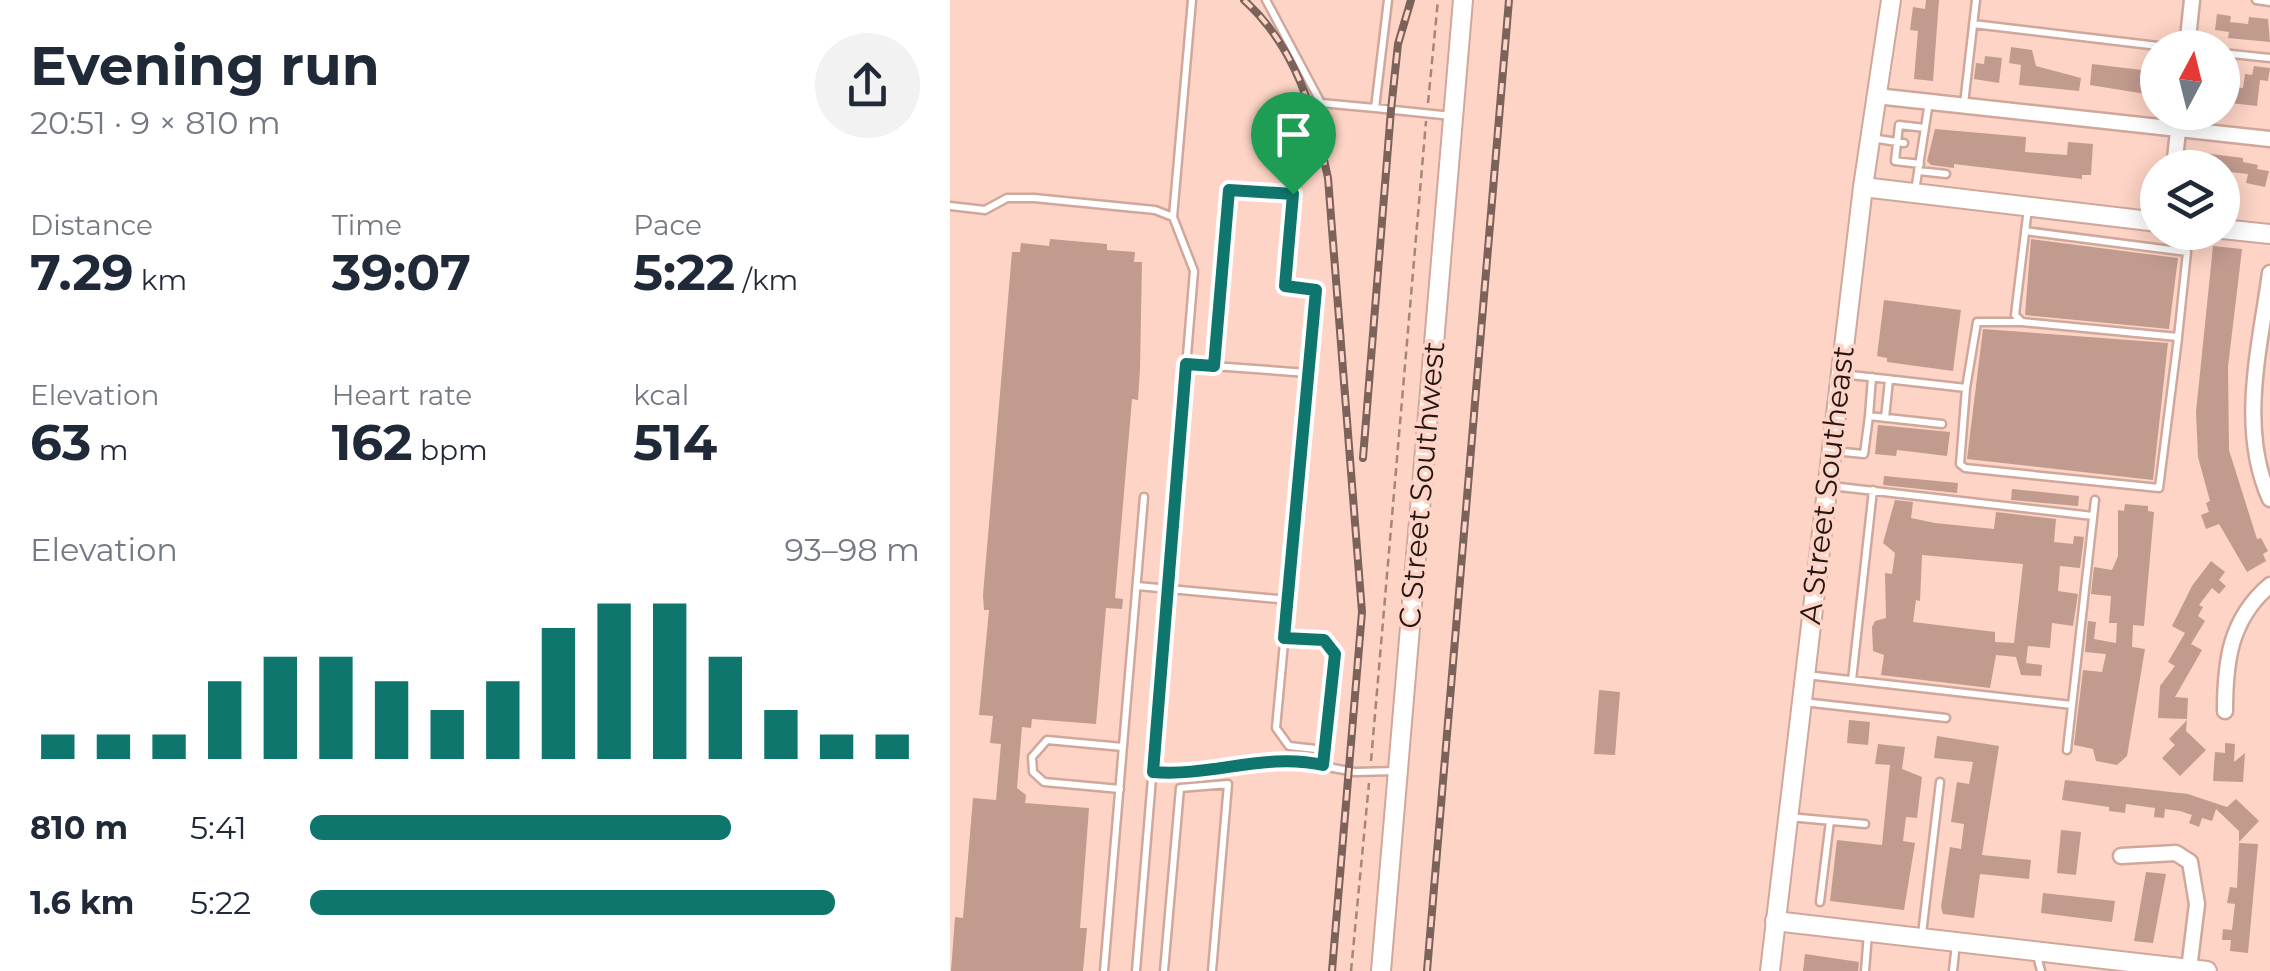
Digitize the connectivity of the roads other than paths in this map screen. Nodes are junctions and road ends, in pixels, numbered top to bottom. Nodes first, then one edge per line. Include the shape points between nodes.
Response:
1 (1192, 0) edge
2 (1266, 0) edge
3 (1388, 0) edge
4 (1463, 0) edge
5 (1891, 0) edge
6 (1976, 0) edge
7 (2192, 0) edge
8 (2256, 0) edge
9 (2270, 2) edge
10 (1973, 24) junction
11 (2189, 30) edge
12 (2140, 44) edge
13 (2240, 55) edge
14 (2270, 58) edge
15 (1876, 96) junction
16 (1928, 102) junction
17 (1964, 106) junction
18 (1376, 108) junction
19 (1453, 116) junction
20 (2140, 125) edge
21 (1925, 128) junction
22 (2188, 130) edge
23 (1870, 138) junction
24 (2270, 138) edge
25 (1900, 142) junction
26 (1920, 167) junction
27 (1946, 174) dead end
28 (1863, 187) junction
29 (1915, 193) junction
30 (950, 206) edge
31 (2029, 206) junction
32 (1174, 217) junction
33 (2140, 220) edge
34 (2026, 231) junction
35 (2240, 231) edge
36 (2270, 234) edge
37 (2270, 272) edge
38 (2022, 322) junction
39 (2178, 337) junction
40 (1186, 364) junction
41 (1214, 366) junction
42 (1308, 373) junction
43 (1841, 374) junction
44 (1872, 378) junction
45 (1889, 380) junction
46 (2263, 380) edge
47 (1966, 388) junction
48 (1869, 416) junction
49 (1885, 418) junction
50 (1942, 424) dead end
51 (1832, 451) junction
52 (1828, 485) junction
53 (1874, 490) junction
54 (1144, 497) dead end
55 (2270, 499) edge
56 (2095, 500) dead end
57 (2093, 516) junction
58 (2270, 585) edge
59 (1137, 586) junction
60 (1168, 588) junction
61 (1288, 600) junction
62 (1284, 638) junction
63 (1805, 675) junction
64 (1852, 680) junction
65 (1802, 702) junction
66 (2072, 705) junction
67 (2225, 711) dead end
68 (1946, 718) dead end
69 (1123, 747) junction
70 (1324, 750) junction
71 (2066, 750) dead end
72 (1323, 765) junction
73 (1398, 770) junction
74 (1153, 772) junction
75 (1940, 782) dead end
76 (1120, 789) junction
77 (1788, 817) junction
78 (1830, 821) junction
79 (1866, 824) dead end
80 (2121, 856) dead end
81 (1820, 902) dead end
82 (1775, 922) junction
83 (1868, 932) junction
84 (1922, 938) junction
85 (1956, 942) junction
86 (2035, 951) junction
87 (2124, 966) edge
88 (2198, 970) edge
89 (1104, 971) edge
90 (1136, 971) edge
91 (1164, 971) edge
92 (1212, 971) edge
93 (1382, 971) edge
94 (1770, 971) edge
95 (1864, 971) edge
96 (1953, 971) edge
97 (2040, 971) edge

1 - 32 lane
2 - 18 lane via 1321,103
3 - 18 lane
4 - 19 main road, C Street Southwest
5 - 15 main road, A Street Southeast
6 - 10 lane
7 - 11 street
8 - 9 lane
10 - 12 lane
10 - 17 lane
13 - 14 lane
15 - 16 street
15 - 23 main road, A Street Southeast
16 - 17 street
16 - 21 lane
17 - 20 street
18 - 19 lane
19 - 73 main road, C Street Southwest
21 - 25 lane via 1899,125
21 - 26 lane
22 - 24 street
23 - 25 lane
23 - 28 main road, A Street Southeast
25 - 26 lane via 1895,160
26 - 27 lane
26 - 29 lane
28 - 29 main road
28 - 43 main road, A Street Southeast
29 - 31 main road
30 - 32 lane via 985,210 1007,198 1034,198
31 - 33 main road
31 - 34 lane
32 - 40 lane via 1194,270
34 - 38 lane via 2015,314
34 - 39 lane via 2186,252
35 - 36 main road
37 - 46 street
38 - 39 lane
38 - 47 lane via 1978,322
39 - 47 lane via 2159,488 1965,468 1960,464
40 - 41 lane
40 - 60 lane
41 - 42 lane
41 - 42 lane via 1229,190 1293,194 1285,286 1316,290
42 - 61 lane
43 - 44 lane
43 - 51 main road, A Street Southeast
44 - 45 lane
44 - 48 lane
45 - 47 lane
45 - 49 lane
46 - 55 street via 2253,437
48 - 49 lane
48 - 51 lane via 1864,454
49 - 50 lane
51 - 52 main road, A Street Southeast
52 - 53 lane
52 - 63 main road, A Street Southeast
53 - 57 lane
53 - 64 lane
54 - 59 lane
56 - 57 lane
57 - 66 lane
58 - 67 street via 2235,629
59 - 60 lane
59 - 69 lane
60 - 61 lane
60 - 74 lane
61 - 62 lane
62 - 70 lane via 1279,735 1290,746
62 - 70 lane via 1319,639 1333,648
63 - 64 lane
63 - 65 main road, A Street Southeast
64 - 66 lane
65 - 68 lane
65 - 77 main road, A Street Southeast
66 - 71 lane
69 - 76 lane
69 - 76 lane via 1046,740 1032,756 1044,782
70 - 72 lane
72 - 73 lane
72 - 74 lane via 1284,759 1201,774
73 - 93 main road, C Street Southwest
74 - 90 lane
75 - 84 lane
76 - 89 lane
77 - 78 lane
77 - 82 main road, A Street Southeast
78 - 79 lane
78 - 81 lane
80 - 88 street via 2176,853 2190,862
82 - 83 main road
82 - 94 main road, A Street Southeast
83 - 84 main road
83 - 95 lane
84 - 85 main road
85 - 86 main road
85 - 96 lane
86 - 87 main road
86 - 97 lane
87 - 88 main road
91 - 92 lane via 1180,788 1228,784

